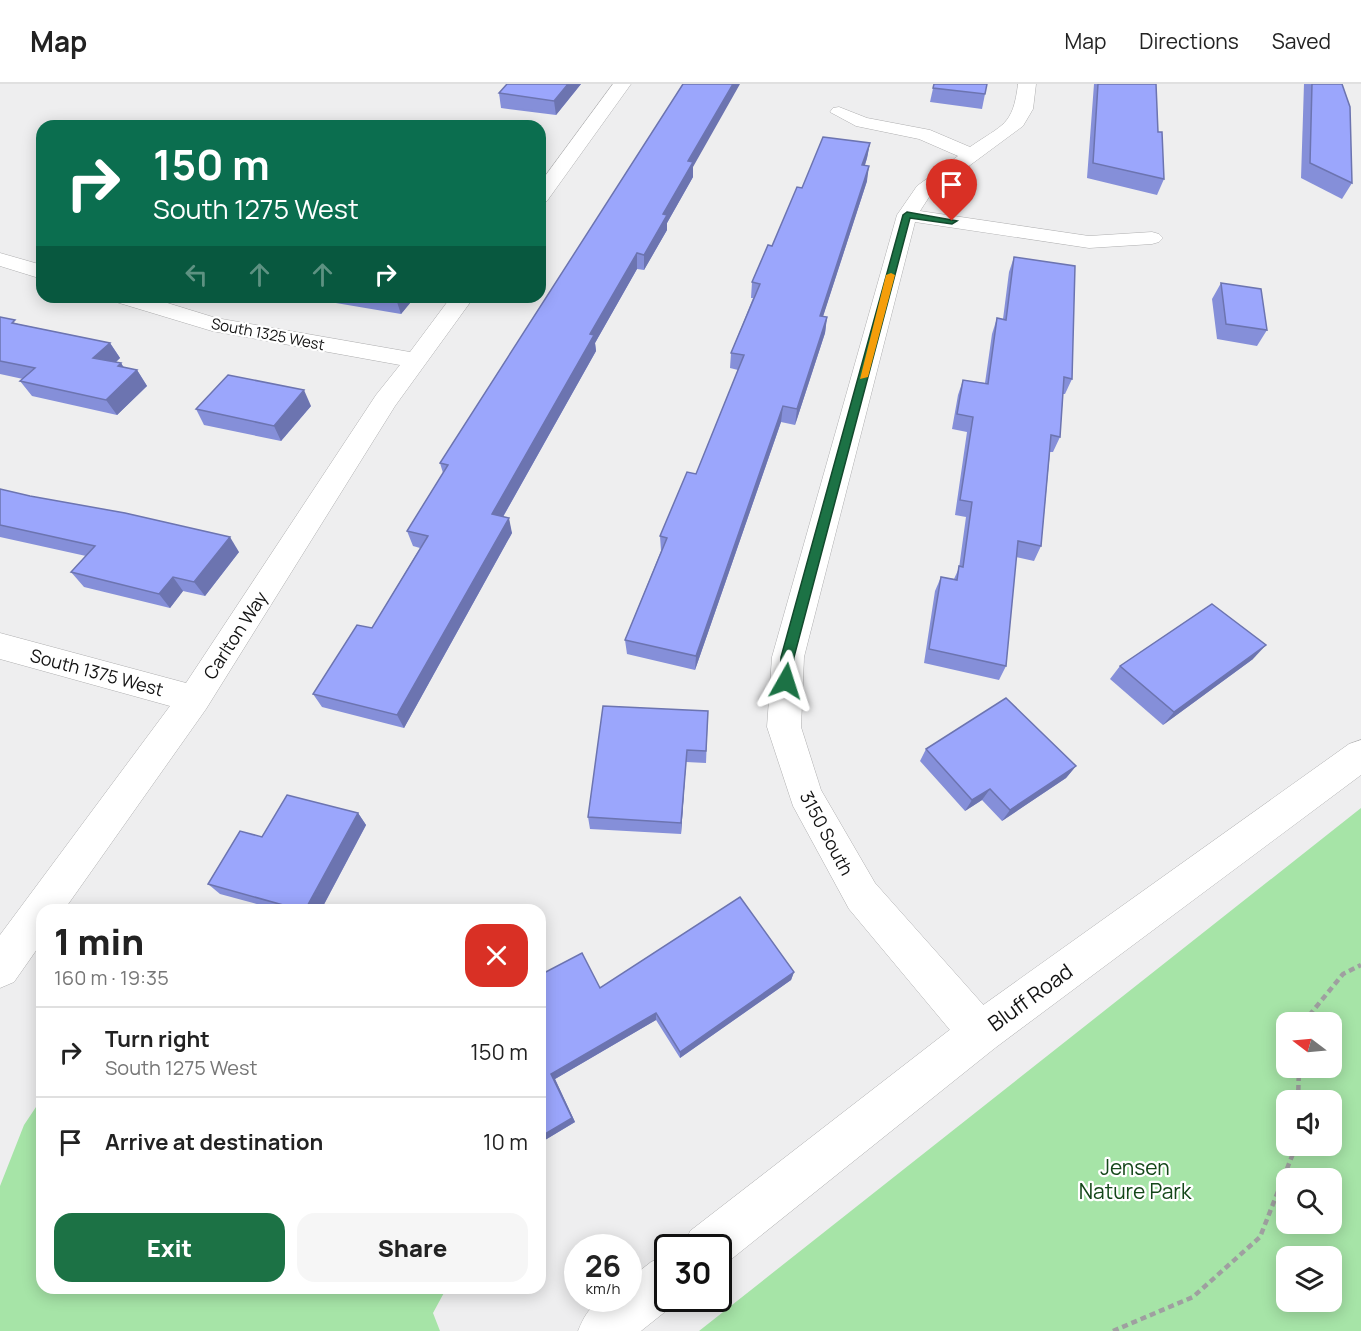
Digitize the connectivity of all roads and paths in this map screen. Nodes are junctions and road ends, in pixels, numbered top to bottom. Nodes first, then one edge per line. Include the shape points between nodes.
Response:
1 (622, 84) edge
2 (1027, 84) edge
3 (839, 112) dead end
4 (970, 154) junction
5 (546, 156) dead end
6 (568, 160) junction
7 (546, 189) edge
8 (907, 215) junction
9 (1152, 238) dead end
10 (0, 259) edge
11 (36, 270) edge
12 (144, 303) edge
13 (458, 303) edge
14 (415, 360) junction
15 (0, 646) edge
16 (194, 699) junction
17 (1361, 755) edge
18 (46, 904) edge
19 (36, 918) edge
20 (1361, 965) edge
21 (0, 968) edge
22 (1312, 1012) edge
23 (980, 1034) junction
24 (1292, 1156) edge
25 (725, 1234) edge
26 (654, 1290) edge
27 (602, 1331) edge
28 (1113, 1331) edge

1 - 6 street
2 - 4 street, 3150 South via 1024,109 1017,122
3 - 4 street via 871,125 924,134
4 - 8 street, 3150 South via 924,190
5 - 6 street
6 - 7 street
8 - 9 street via 1089,242
8 - 23 street, 3150 South via 788,657 784,727 805,795 862,896
10 - 11 street
12 - 14 street, South 1325 West via 212,324
13 - 14 street, Carlton Way
14 - 16 street, Carlton Way
15 - 16 street, South 1375 West
16 - 18 street, Carlton Way
17 - 23 street, Bluff Road
19 - 21 street, Carlton Way
20 - 22 path via 1343,974
23 - 25 street, Bluff Road
24 - 28 path via 1260,1237 1193,1297
26 - 27 street

